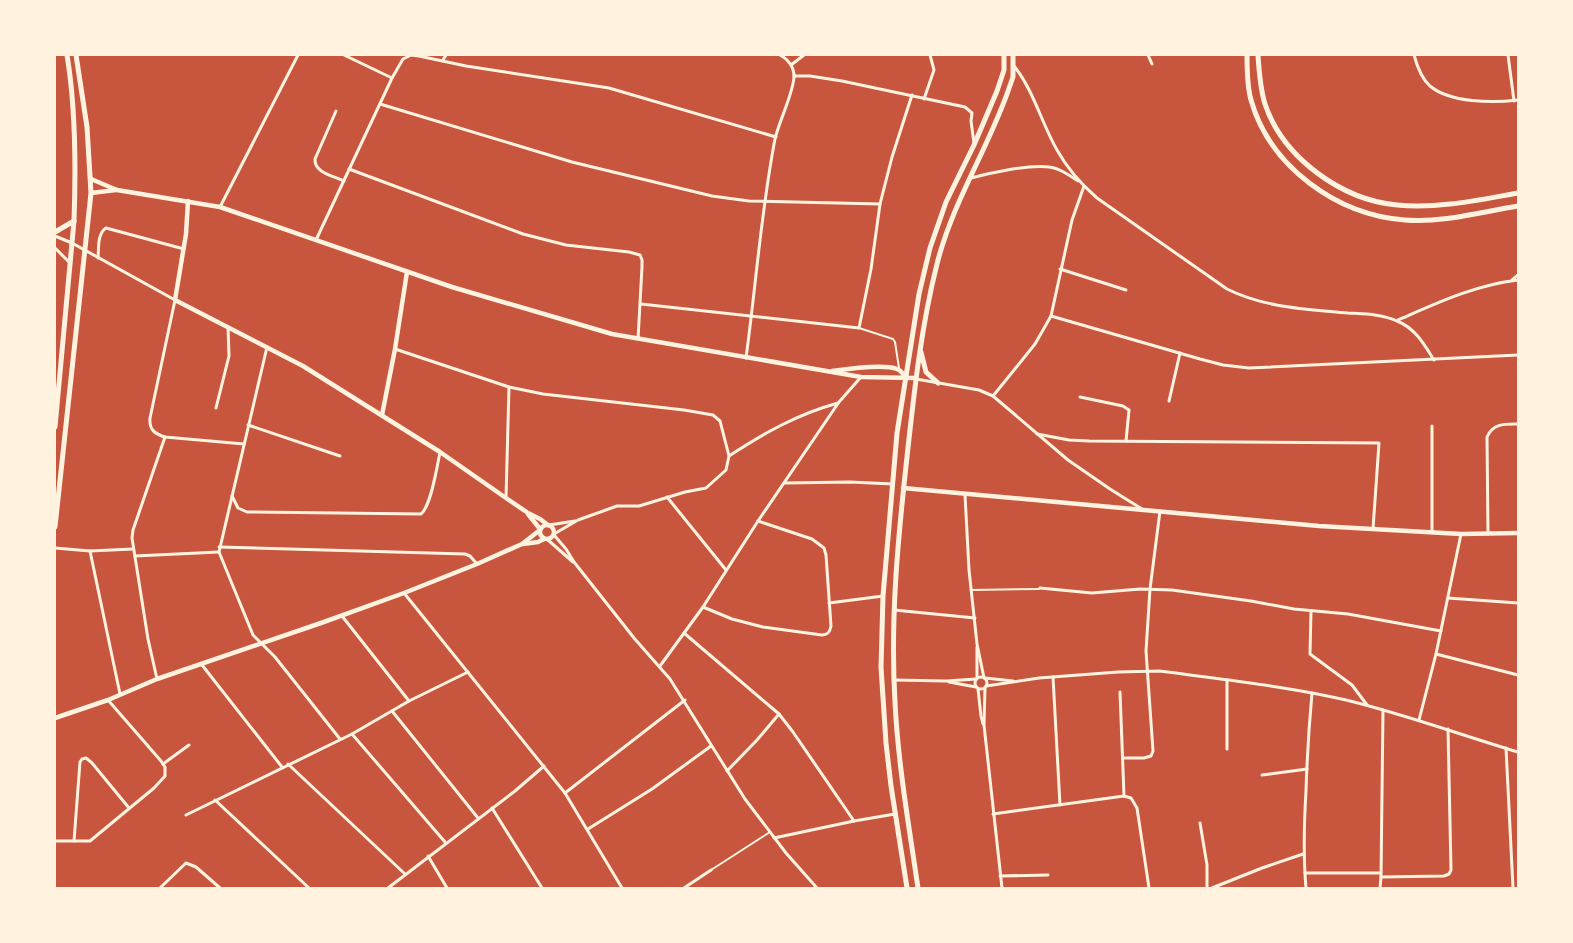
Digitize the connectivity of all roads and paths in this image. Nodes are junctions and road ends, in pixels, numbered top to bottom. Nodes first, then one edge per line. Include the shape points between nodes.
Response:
1 (67, 55) edge
2 (76, 55) edge
3 (298, 55) edge
4 (344, 55) edge
5 (446, 55) edge
6 (780, 55) edge
7 (804, 55) edge
8 (930, 55) edge
9 (1004, 55) edge
10 (1013, 55) edge
11 (1148, 55) edge
12 (1247, 55) edge
13 (1258, 55) edge
14 (1414, 55) edge
15 (1508, 55) edge
16 (443, 60) junction
17 (1004, 64) junction
18 (1152, 64) dead end
19 (791, 65) junction
20 (1014, 65) junction
21 (794, 76) junction
22 (392, 78) junction
23 (912, 95) junction
24 (924, 99) junction
25 (1516, 100) edge
26 (380, 104) junction
27 (336, 111) dead end
28 (776, 137) junction
29 (974, 145) junction
30 (349, 169) junction
31 (970, 178) junction
32 (91, 179) junction
33 (344, 181) junction
34 (1080, 182) junction
35 (1084, 186) junction
36 (117, 190) junction
37 (1518, 193) edge
38 (91, 194) junction
39 (188, 201) junction
40 (765, 201) junction
41 (880, 204) junction
42 (1518, 206) edge
43 (220, 207) junction
44 (74, 221) junction
45 (55, 232) edge
46 (55, 236) edge
47 (315, 240) junction
48 (72, 243) junction
49 (55, 248) edge
50 (184, 249) junction
51 (84, 250) junction
52 (98, 258) junction
53 (71, 263) junction
54 (1060, 269) junction
55 (407, 272) junction
56 (1518, 276) edge
57 (1518, 280) edge
58 (1511, 281) junction
59 (1126, 290) dead end
60 (175, 300) junction
61 (641, 304) junction
62 (752, 316) junction
63 (1051, 316) junction
64 (1397, 321) junction
65 (228, 327) junction
66 (859, 328) junction
67 (638, 339) junction
68 (267, 346) junction
69 (921, 348) junction
70 (395, 349) junction
71 (1180, 353) junction
72 (1518, 355) edge
73 (746, 358) junction
74 (1434, 360) junction
75 (900, 370) junction
76 (826, 371) junction
77 (861, 377) junction
78 (905, 377) junction
79 (915, 378) junction
80 (938, 383) junction
81 (508, 387) junction
82 (993, 396) junction
83 (1080, 397) dead end
84 (1169, 401) dead end
85 (839, 402) junction
86 (216, 408) dead end
87 (382, 415) junction
88 (1518, 424) edge
89 (55, 425) edge
90 (248, 425) junction
91 (1432, 426) dead end
92 (1037, 434) junction
93 (165, 437) junction
94 (1126, 441) junction
95 (244, 444) junction
96 (440, 452) junction
97 (340, 456) dead end
98 (729, 456) junction
99 (785, 483) junction
100 (893, 484) junction
101 (903, 488) junction
102 (232, 495) junction
103 (965, 495) junction
104 (667, 497) junction
105 (506, 498) junction
106 (1144, 510) junction
107 (1160, 511) junction
108 (528, 513) junction
109 (578, 520) junction
110 (758, 521) junction
111 (548, 525) junction
112 (55, 527) edge
113 (1374, 529) junction
114 (540, 530) junction
115 (1432, 533) junction
116 (1518, 533) edge
117 (554, 534) junction
118 (1461, 534) junction
119 (1488, 534) junction
120 (546, 539) junction
121 (522, 544) junction
122 (55, 548) edge
123 (133, 549) junction
124 (219, 549) junction
125 (90, 551) junction
126 (135, 556) junction
127 (574, 562) junction
128 (477, 564) junction
129 (886, 564) junction
130 (897, 564) junction
131 (726, 570) junction
132 (1040, 588) joint
133 (1150, 589) junction
134 (971, 590) junction
135 (404, 593) junction
136 (883, 596) junction
137 (1448, 598) junction
138 (829, 603) junction
139 (1518, 603) edge
140 (703, 607) junction
141 (894, 610) junction
142 (1311, 611) junction
143 (342, 616) junction
144 (975, 618) junction
145 (1441, 631) junction
146 (684, 633) junction
147 (262, 643) junction
148 (977, 644) junction
149 (1436, 654) junction
150 (202, 665) junction
151 (660, 666) junction
152 (1146, 671) junction
153 (468, 672) junction
154 (1518, 675) edge
155 (1053, 677) junction
156 (976, 678) junction
157 (985, 678) junction
158 (157, 680) junction
159 (894, 680) junction
160 (1228, 680) junction
161 (946, 681) junction
162 (1013, 681) junction
163 (986, 687) junction
164 (977, 688) junction
165 (1120, 692) dead end
166 (120, 694) junction
167 (1312, 694) junction
168 (108, 700) junction
169 (685, 700) junction
170 (409, 701) junction
171 (1367, 706) junction
172 (1384, 710) junction
173 (392, 711) junction
174 (779, 714) junction
175 (55, 718) edge
176 (1419, 720) junction
177 (984, 725) junction
178 (1448, 729) junction
179 (352, 734) junction
180 (340, 739) junction
181 (189, 745) dead end
182 (711, 746) junction
183 (1506, 748) junction
184 (1226, 749) dead end
185 (1518, 752) edge
186 (1123, 758) junction
187 (163, 764) junction
188 (288, 764) junction
189 (544, 766) junction
190 (282, 767) junction
191 (1307, 769) junction
192 (727, 771) junction
193 (1262, 775) dead end
194 (565, 793) junction
195 (1124, 796) junction
196 (215, 800) junction
197 (1060, 805) junction
198 (129, 808) junction
199 (492, 808) junction
200 (895, 814) junction
201 (993, 814) junction
202 (186, 815) dead end
203 (478, 818) junction
204 (854, 821) junction
205 (1200, 823) dead end
206 (588, 830) junction
207 (770, 832) junction
208 (774, 838) junction
209 (55, 841) edge
210 (74, 842) junction
211 (445, 842) junction
212 (1303, 854) junction
213 (428, 856) junction
214 (711, 870) joint
215 (1305, 873) junction
216 (405, 874) junction
217 (1048, 875) dead end
218 (1381, 875) junction
219 (1000, 876) junction
220 (160, 888) edge
221 (220, 888) edge
222 (309, 888) edge
223 (388, 888) edge
224 (446, 888) edge
225 (542, 888) edge
226 (622, 888) edge
227 (684, 888) edge
228 (817, 888) edge
229 (907, 888) edge
230 (918, 888) edge
231 (1002, 888) edge
232 (1148, 888) edge
233 (1207, 888) edge
234 (1212, 888) edge
235 (1306, 888) edge
236 (1380, 888) edge
237 (1513, 888) edge

1 - 44 main road via 74,128
2 - 32 main road
3 - 43 street
4 - 22 street
5 - 16 street
6 - 19 street
7 - 19 street
8 - 24 street via 934,70
9 - 17 main road
10 - 20 main road
11 - 18 street
12 - 42 main road via 1251,100 1263,128 1293,168 1331,198 1376,215 1407,220 1451,217
13 - 37 main road via 1265,104 1279,131 1302,160 1342,188 1370,200 1400,205 1454,204
14 - 25 street via 1422,76 1436,90 1473,100
15 - 25 street
16 - 22 street via 408,56 401,61
16 - 28 street via 597,85
17 - 20 main road
17 - 29 main road via 998,91
19 - 21 street
20 - 31 main road via 1003,106
20 - 34 street via 1027,84 1057,150
21 - 23 street via 824,78
21 - 28 street
22 - 26 street
23 - 24 street
23 - 41 street
24 - 29 street via 969,109
26 - 30 street
26 - 40 street via 526,148 680,189 727,199
27 - 33 street via 315,165
28 - 40 street
29 - 78 main road via 946,202 930,248
30 - 33 street
30 - 61 street via 523,234 640,255
31 - 34 street via 999,171 1045,167 1056,168
31 - 69 main road via 953,215 937,264
32 - 36 street
32 - 38 main road
33 - 47 street
34 - 35 street
35 - 54 street via 1075,208
35 - 64 street via 1240,296 1292,308 1379,316
36 - 38 street
36 - 39 street
38 - 51 main road
39 - 43 street
39 - 50 street
40 - 41 street
40 - 62 street
41 - 66 street
43 - 47 street
44 - 45 main road
44 - 48 main road
46 - 48 street
47 - 55 street
48 - 51 street
48 - 53 main road
49 - 53 street
50 - 52 street via 106,228 100,237
50 - 60 street
51 - 52 street
51 - 112 main road
52 - 60 street
53 - 89 main road
54 - 59 street
54 - 63 street
55 - 67 street via 571,323
55 - 70 street
56 - 58 street
57 - 58 street
58 - 64 street via 1458,294
60 - 65 street
60 - 93 street via 150,424 153,432
61 - 62 street
61 - 67 street
62 - 66 street
62 - 73 street
63 - 71 street
63 - 82 street via 1035,344
64 - 74 street via 1421,339
65 - 68 street
65 - 86 street via 229,356
66 - 75 lane via 894,340
67 - 73 street
68 - 87 street
68 - 90 street
69 - 79 main road
69 - 80 main road via 924,368
70 - 81 street
70 - 87 street
71 - 74 street via 1223,365 1249,368
71 - 84 street
72 - 74 street
73 - 76 street
75 - 76 street via 857,368
75 - 78 street
76 - 77 street
77 - 78 street
77 - 85 street
78 - 79 street
78 - 100 main road
79 - 80 street
79 - 101 main road
80 - 82 street via 979,390
81 - 98 street via 713,415 720,421
81 - 105 street
82 - 92 street
83 - 94 street via 1129,410
85 - 98 street via 787,421
85 - 99 street
87 - 96 street
88 - 119 street via 1493,427 1487,437
90 - 95 street
90 - 97 street
91 - 115 street
92 - 94 street via 1069,440
92 - 106 street via 1081,470
93 - 95 street
93 - 123 street via 133,530
94 - 113 street via 1380,443
95 - 102 street
96 - 102 street via 426,508 420,514 247,512 238,508
96 - 105 street
98 - 104 street via 726,470 706,488
99 - 100 street
99 - 110 street
100 - 129 main road
101 - 103 street
101 - 130 main road
102 - 124 street
103 - 106 street
103 - 134 street
104 - 109 street via 639,506 617,506
104 - 131 street
105 - 108 street
106 - 107 street
107 - 113 street
107 - 133 street
108 - 111 street
108 - 114 street
109 - 111 street
109 - 117 street
110 - 131 street
110 - 138 street via 812,539 824,548
111 - 114 street
111 - 117 street
113 - 115 street
114 - 120 street via 540,536
114 - 121 street
115 - 118 street
116 - 119 street
117 - 120 street
117 - 127 street
118 - 119 street
118 - 137 street
120 - 121 street
120 - 127 street
121 - 128 street
122 - 125 street
123 - 125 street
123 - 126 street
124 - 126 street
124 - 128 street via 465,554
124 - 147 street via 253,635
125 - 166 street
126 - 158 street
127 - 151 street
128 - 135 street
129 - 130 main road
129 - 136 main road
130 - 141 main road
131 - 140 street
132 - 133 street via 1092,592
132 - 134 lane
133 - 142 street
133 - 152 street
134 - 144 street
135 - 143 street
135 - 153 street
136 - 138 street
136 - 200 main road via 881,667
137 - 139 street
137 - 145 street
138 - 140 street via 831,626 828,634 822,635 763,627
140 - 146 street
141 - 144 street
141 - 159 main road
142 - 145 street via 1348,614
142 - 171 street via 1310,654 1352,685
143 - 147 street
143 - 170 street
144 - 148 street
145 - 149 street
146 - 151 street
146 - 174 street
147 - 150 street
147 - 180 street
148 - 156 street
148 - 157 street
149 - 154 street
149 - 176 street
150 - 158 street
150 - 190 street
151 - 169 street
152 - 155 street
152 - 160 street
152 - 186 street via 1152,754 1144,758
153 - 170 street
153 - 189 street
155 - 162 street
155 - 197 street
156 - 157 street
156 - 161 street
156 - 164 street
157 - 162 street
157 - 163 street
158 - 166 street
159 - 161 street
159 - 230 main road via 899,749
160 - 167 street
160 - 184 street
161 - 164 street
162 - 163 street
163 - 164 street
163 - 177 street
164 - 177 street
165 - 186 street
166 - 168 street
167 - 171 street
167 - 191 street
168 - 175 street
168 - 187 street
169 - 182 street
169 - 194 street
170 - 173 street
171 - 172 street
172 - 176 street
172 - 218 street
173 - 179 street
173 - 203 street
174 - 192 street
174 - 204 street
176 - 178 street
177 - 201 street
178 - 183 street
178 - 218 street via 1451,870 1444,876
179 - 180 street
179 - 211 street
180 - 188 street
181 - 187 street
182 - 192 street
182 - 206 street
183 - 185 street
183 - 237 street
186 - 195 street
187 - 198 street via 166,772 163,780
188 - 190 street
188 - 216 street
189 - 194 street
189 - 199 street
190 - 196 street
191 - 193 street
191 - 212 street
192 - 207 street
194 - 206 street
195 - 197 street
195 - 232 street via 1134,801 1137,808
196 - 202 street
196 - 222 street
197 - 201 street
198 - 210 street via 93,839
198 - 210 street via 92,763 83,758 80,762
199 - 203 street
199 - 225 street
200 - 204 street
200 - 229 main road
201 - 219 street
203 - 211 street
204 - 208 street
205 - 233 street
206 - 226 street
207 - 208 street
207 - 214 lane
208 - 228 street
209 - 210 street
211 - 213 street
212 - 215 street
212 - 234 street
213 - 216 street
213 - 224 street
214 - 227 street
215 - 218 street
215 - 235 street
216 - 223 street
217 - 219 street
218 - 236 street
219 - 231 street
220 - 221 street via 186,863 196,867

